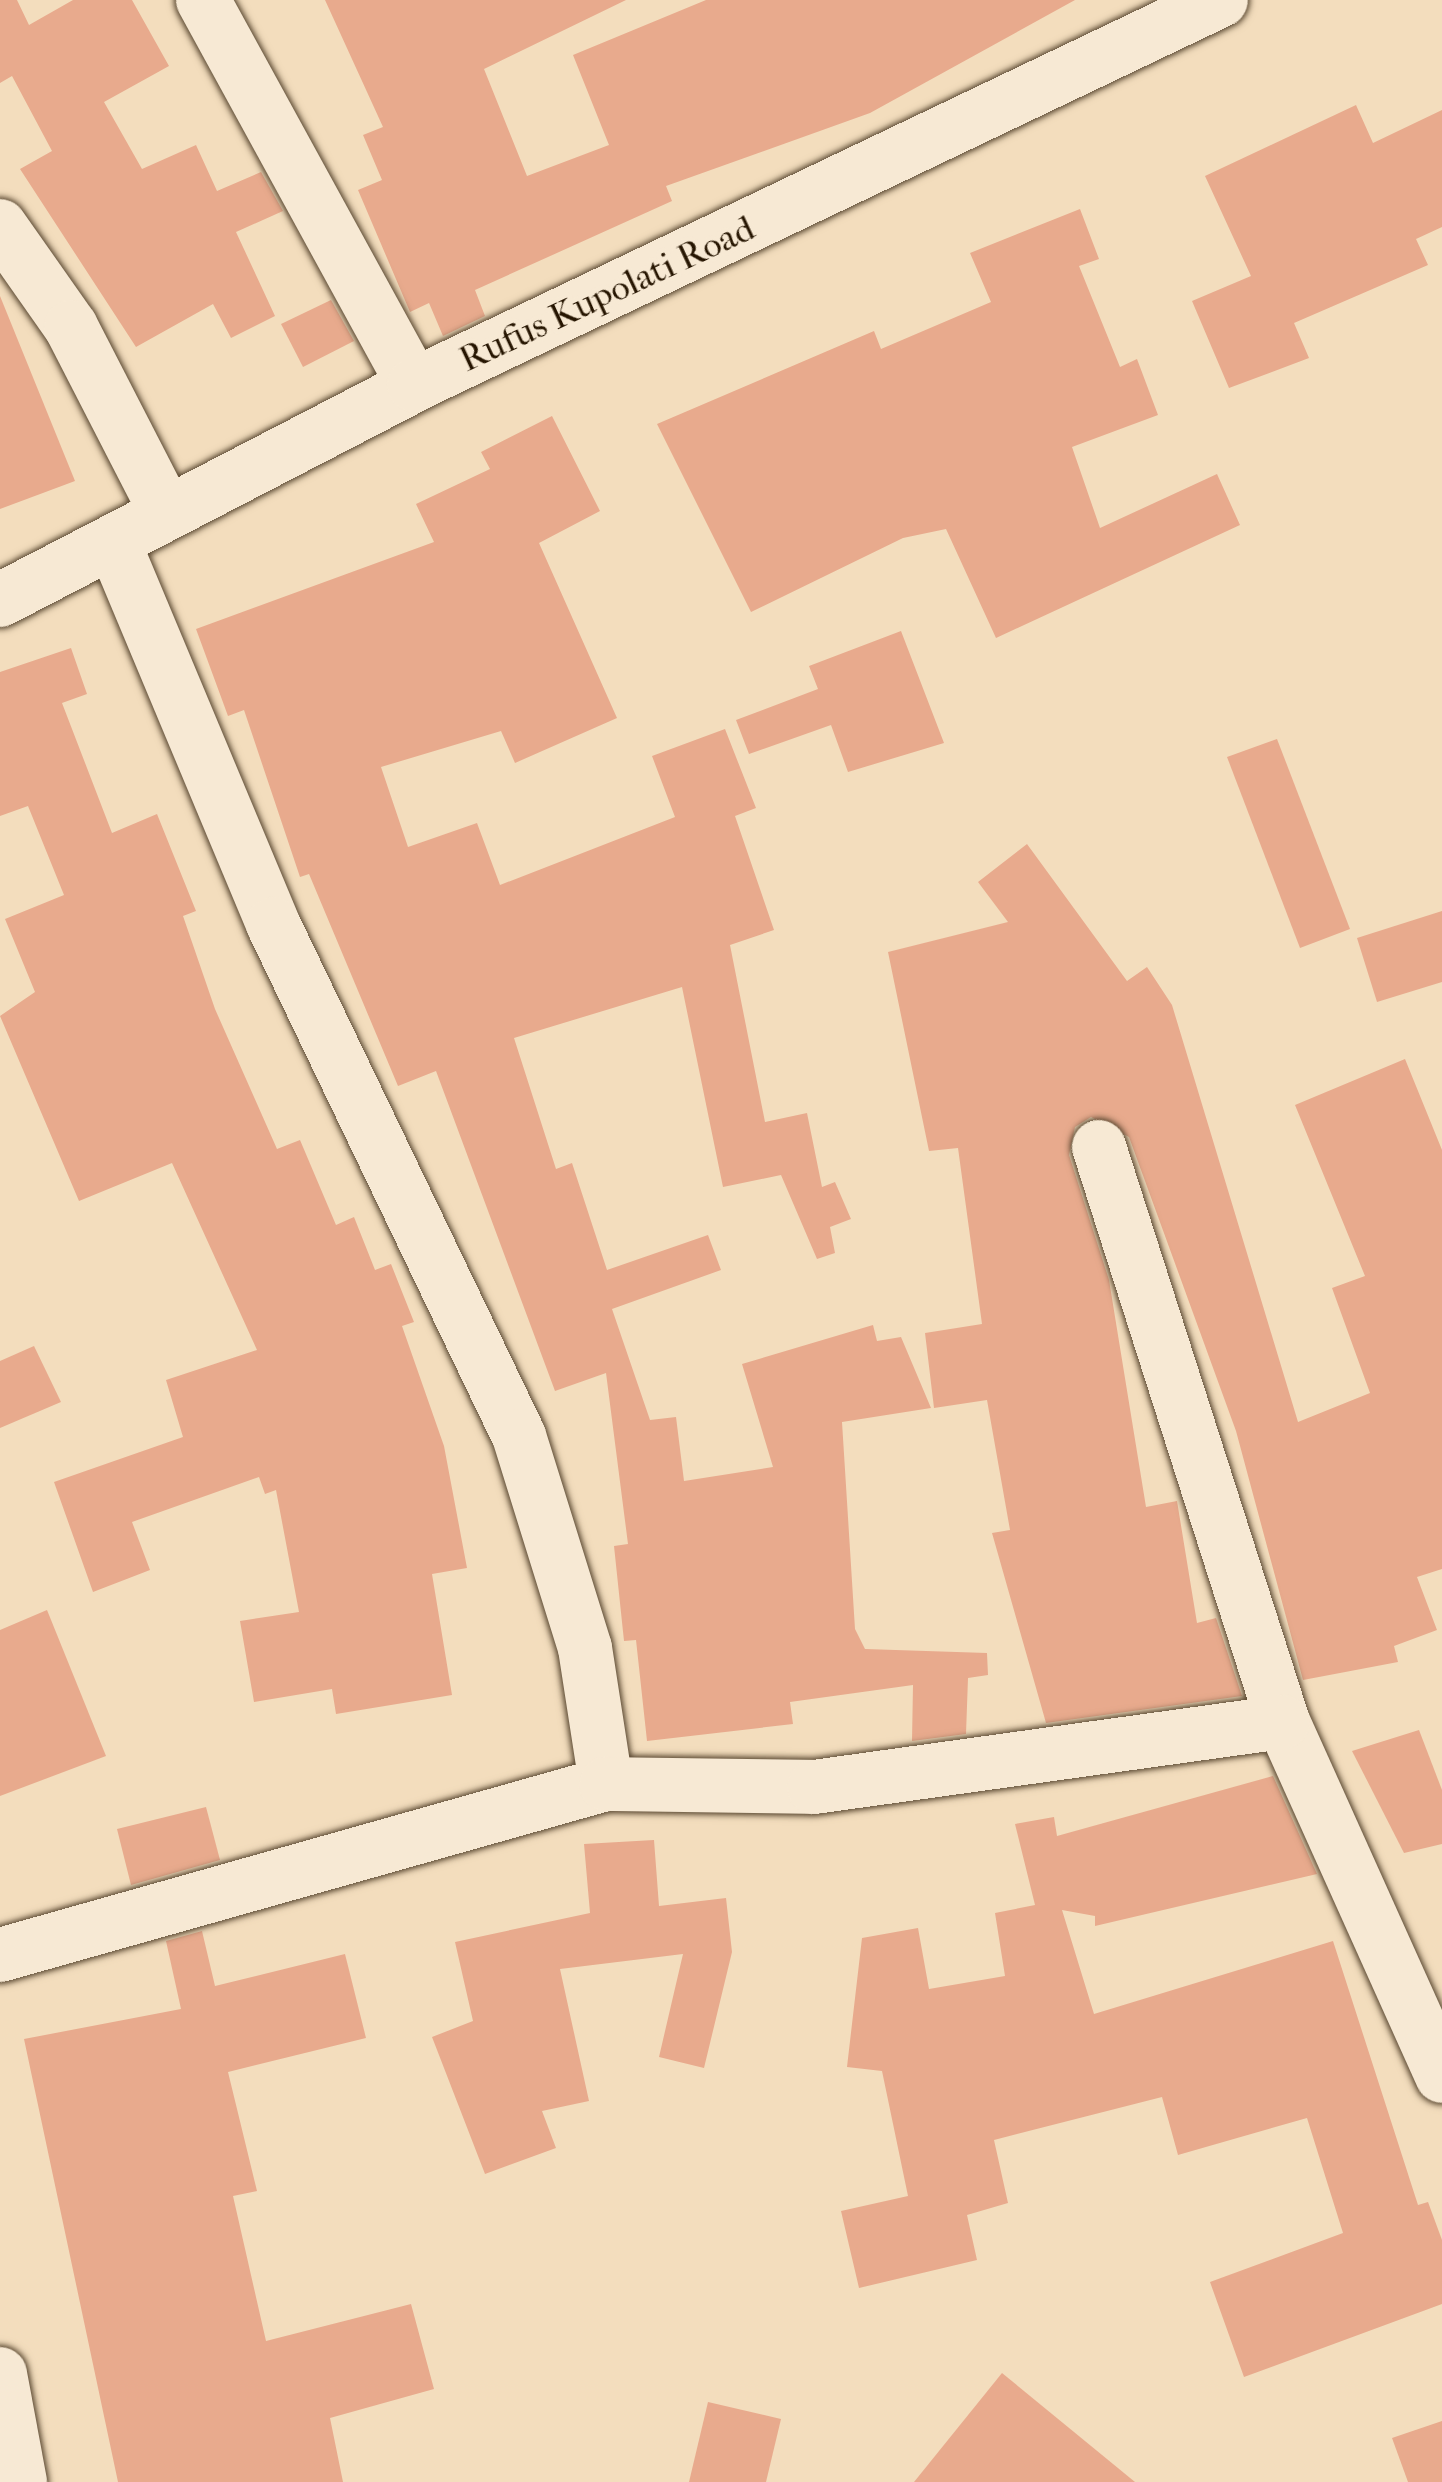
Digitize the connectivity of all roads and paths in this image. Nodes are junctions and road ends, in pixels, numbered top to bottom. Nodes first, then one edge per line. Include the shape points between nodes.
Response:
1 (203, 0) edge
2 (1221, 0) edge
3 (0, 226) edge
4 (414, 385) junction
5 (164, 508) junction
6 (115, 546) junction
7 (0, 600) edge
8 (1100, 1147) dead end
9 (1283, 1722) junction
10 (606, 1784) junction
11 (0, 1955) edge
12 (1442, 2075) edge
13 (0, 2374) edge
14 (20, 2482) edge

1 - 4 street
2 - 4 street, Rufus Kupolati Road
3 - 5 street via 71,327
4 - 5 street, Rufus Kupolati Road
5 - 6 street, Rufus Kupolati Road
6 - 7 street, Rufus Kupolati Road
6 - 10 street via 273,924 519,1436 580,1628
8 - 9 street
9 - 10 street via 814,1787
9 - 12 street
10 - 11 street
13 - 14 street

